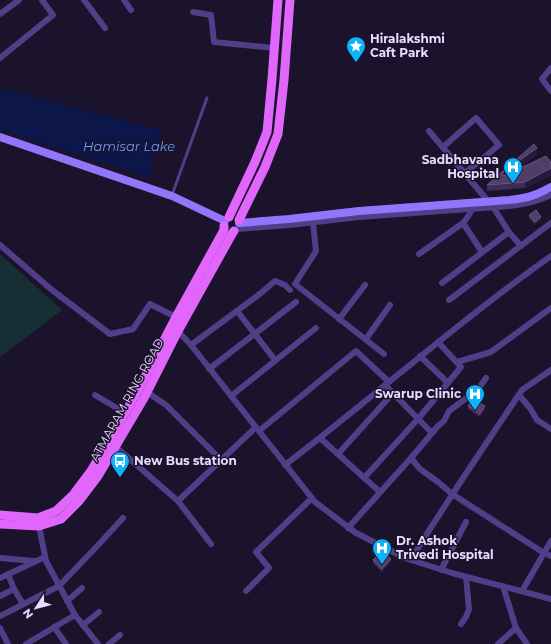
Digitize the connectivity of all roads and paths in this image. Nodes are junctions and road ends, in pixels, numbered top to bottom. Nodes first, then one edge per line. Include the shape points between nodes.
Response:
1 (19, 0) edge
2 (42, 0) edge
3 (84, 0) edge
4 (124, 0) edge
5 (278, 0) edge
6 (290, 0) edge
7 (131, 10) dead end
8 (193, 12) dead end
9 (0, 14) edge
10 (105, 28) dead end
11 (274, 48) junction
12 (0, 58) edge
13 (551, 68) edge
14 (551, 90) edge
15 (207, 98) dead end
16 (429, 130) dead end
17 (0, 137) edge
18 (443, 147) junction
19 (465, 173) junction
20 (486, 186) edge
21 (551, 187) edge
22 (480, 191) junction
23 (551, 195) edge
24 (172, 196) junction
25 (491, 204) junction
26 (472, 209) junction
27 (226, 221) junction
28 (314, 223) junction
29 (463, 223) junction
30 (551, 223) edge
31 (238, 226) junction
32 (509, 232) junction
33 (0, 244) edge
34 (521, 246) junction
35 (482, 252) junction
36 (419, 254) dead end
37 (551, 256) edge
38 (442, 283) dead end
39 (364, 285) dead end
40 (290, 290) dead end
41 (449, 300) dead end
42 (296, 302) dead end
43 (390, 305) dead end
44 (551, 308) edge
45 (237, 311) junction
46 (176, 317) junction
47 (339, 319) junction
48 (316, 328) dead end
49 (178, 331) junction
50 (255, 334) junction
51 (366, 339) junction
52 (438, 342) junction
53 (191, 345) junction
54 (384, 354) dead end
55 (420, 356) junction
56 (275, 360) junction
57 (457, 362) junction
58 (209, 369) junction
59 (551, 370) edge
60 (486, 378) dead end
61 (387, 383) junction
62 (448, 384) junction
63 (147, 392) junction
64 (393, 393) junction
65 (95, 395) dead end
66 (519, 395) junction
67 (231, 396) junction
68 (125, 413) junction
69 (418, 419) junction
70 (257, 429) junction
71 (551, 429) edge
72 (432, 433) junction
73 (320, 438) junction
74 (116, 447) junction
75 (338, 454) junction
76 (411, 458) junction
77 (220, 460) junction
78 (286, 465) junction
79 (364, 478) junction
80 (380, 492) junction
81 (452, 494) junction
82 (312, 498) junction
83 (178, 501) junction
84 (0, 515) edge
85 (123, 518) dead end
86 (466, 522) dead end
87 (0, 524) edge
88 (39, 526) junction
89 (348, 528) junction
90 (551, 541) edge
91 (210, 544) dead end
92 (544, 553) junction
93 (551, 556) edge
94 (45, 557) junction
95 (0, 558) edge
96 (412, 560) junction
97 (35, 562) junction
98 (441, 570) junction
99 (8, 574) junction
100 (466, 577) junction
101 (0, 578) edge
102 (59, 586) junction
103 (503, 586) junction
104 (82, 588) dead end
105 (14, 589) junction
106 (246, 591) dead end
107 (522, 591) junction
108 (0, 596) edge
109 (551, 599) edge
110 (67, 601) junction
111 (24, 604) junction
112 (99, 612) dead end
113 (75, 615) junction
114 (0, 616) edge
115 (461, 624) dead end
116 (83, 625) junction
117 (54, 627) junction
118 (0, 628) edge
119 (516, 628) junction
120 (120, 635) dead end
121 (31, 643) edge
122 (8, 644) edge
123 (66, 644) edge
124 (98, 644) edge
125 (109, 644) edge
126 (498, 644) edge
127 (527, 644) edge

1 - 9 street
2 - 12 street via 53,15
3 - 10 street
4 - 7 street
5 - 11 main road, ATMARAM RING ROAD
6 - 31 main road, ATMARAM RING ROAD via 278,134
8 - 11 street via 211,15 214,42
11 - 27 main road, ATMARAM RING ROAD via 267,132
13 - 14 street via 542,79
15 - 24 lane
16 - 18 street
17 - 24 main road
18 - 19 street
18 - 19 street via 476,118 499,146
19 - 22 street
20 - 22 street
21 - 25 main road via 526,198
22 - 25 street
23 - 25 street via 527,204
24 - 27 main road
25 - 26 street
25 - 31 main road via 358,211
25 - 32 street
26 - 28 street via 359,217
26 - 29 street
27 - 31 main road via 234,216
27 - 31 main road via 227,230 230,232
27 - 46 main road, ATMARAM RING ROAD via 224,230
28 - 31 street
28 - 47 street via 316,251 294,284
29 - 35 street
29 - 36 street
30 - 34 street
31 - 49 main road, ATMARAM RING ROAD
32 - 34 street
32 - 35 street
33 - 46 street via 52,290 110,334 133,328 150,304
34 - 41 street
35 - 38 street
37 - 52 street
39 - 47 street
40 - 45 street via 275,281
42 - 50 street
43 - 51 street
44 - 57 street via 491,352
45 - 50 street
45 - 53 street
46 - 68 main road, ATMARAM RING ROAD
47 - 51 street
48 - 56 street
49 - 53 street
49 - 63 main road, ATMARAM RING ROAD
50 - 56 street
50 - 58 street
51 - 54 street
52 - 55 street
52 - 57 street
53 - 58 street
55 - 61 street
55 - 62 street
56 - 67 street
57 - 62 street via 461,367
58 - 67 street
59 - 66 street via 522,390
60 - 72 street via 479,388 449,411 444,421
61 - 64 street
61 - 70 street via 356,351
61 - 73 street
62 - 69 street
63 - 74 main road, ATMARAM RING ROAD
63 - 77 street via 166,404
64 - 69 street
64 - 75 street
65 - 68 street
66 - 71 street via 538,420
66 - 81 street
67 - 70 street
68 - 84 main road, ATMARAM RING ROAD via 91,471 73,496 56,511 38,518
69 - 72 street
69 - 79 street
70 - 77 street
70 - 78 street
72 - 76 street
73 - 75 street
73 - 78 street
74 - 83 street
74 - 88 main road, ATMARAM RING ROAD via 79,501 61,519
75 - 79 street
76 - 80 street
76 - 81 street via 420,469
77 - 83 street
78 - 82 street
79 - 80 street
80 - 89 street
81 - 92 street
81 - 96 street
82 - 89 street
82 - 106 street via 256,552 269,568
83 - 91 street
85 - 102 street
86 - 98 street
87 - 88 main road, ATMARAM RING ROAD
88 - 94 street
89 - 96 street
90 - 92 street
92 - 93 street
92 - 107 street
94 - 97 street
94 - 102 street
95 - 97 street
96 - 98 street
97 - 99 street
98 - 100 street
99 - 101 street
99 - 105 street
100 - 103 street
100 - 115 street via 469,609
102 - 110 street
102 - 111 street
103 - 107 street
103 - 119 street
104 - 110 street
105 - 108 street
105 - 111 street
107 - 109 street
110 - 113 street
111 - 114 street
112 - 116 street
113 - 116 street
113 - 117 street
116 - 124 street
117 - 121 street
117 - 123 street
118 - 122 street
119 - 126 street
119 - 127 street
120 - 125 street

